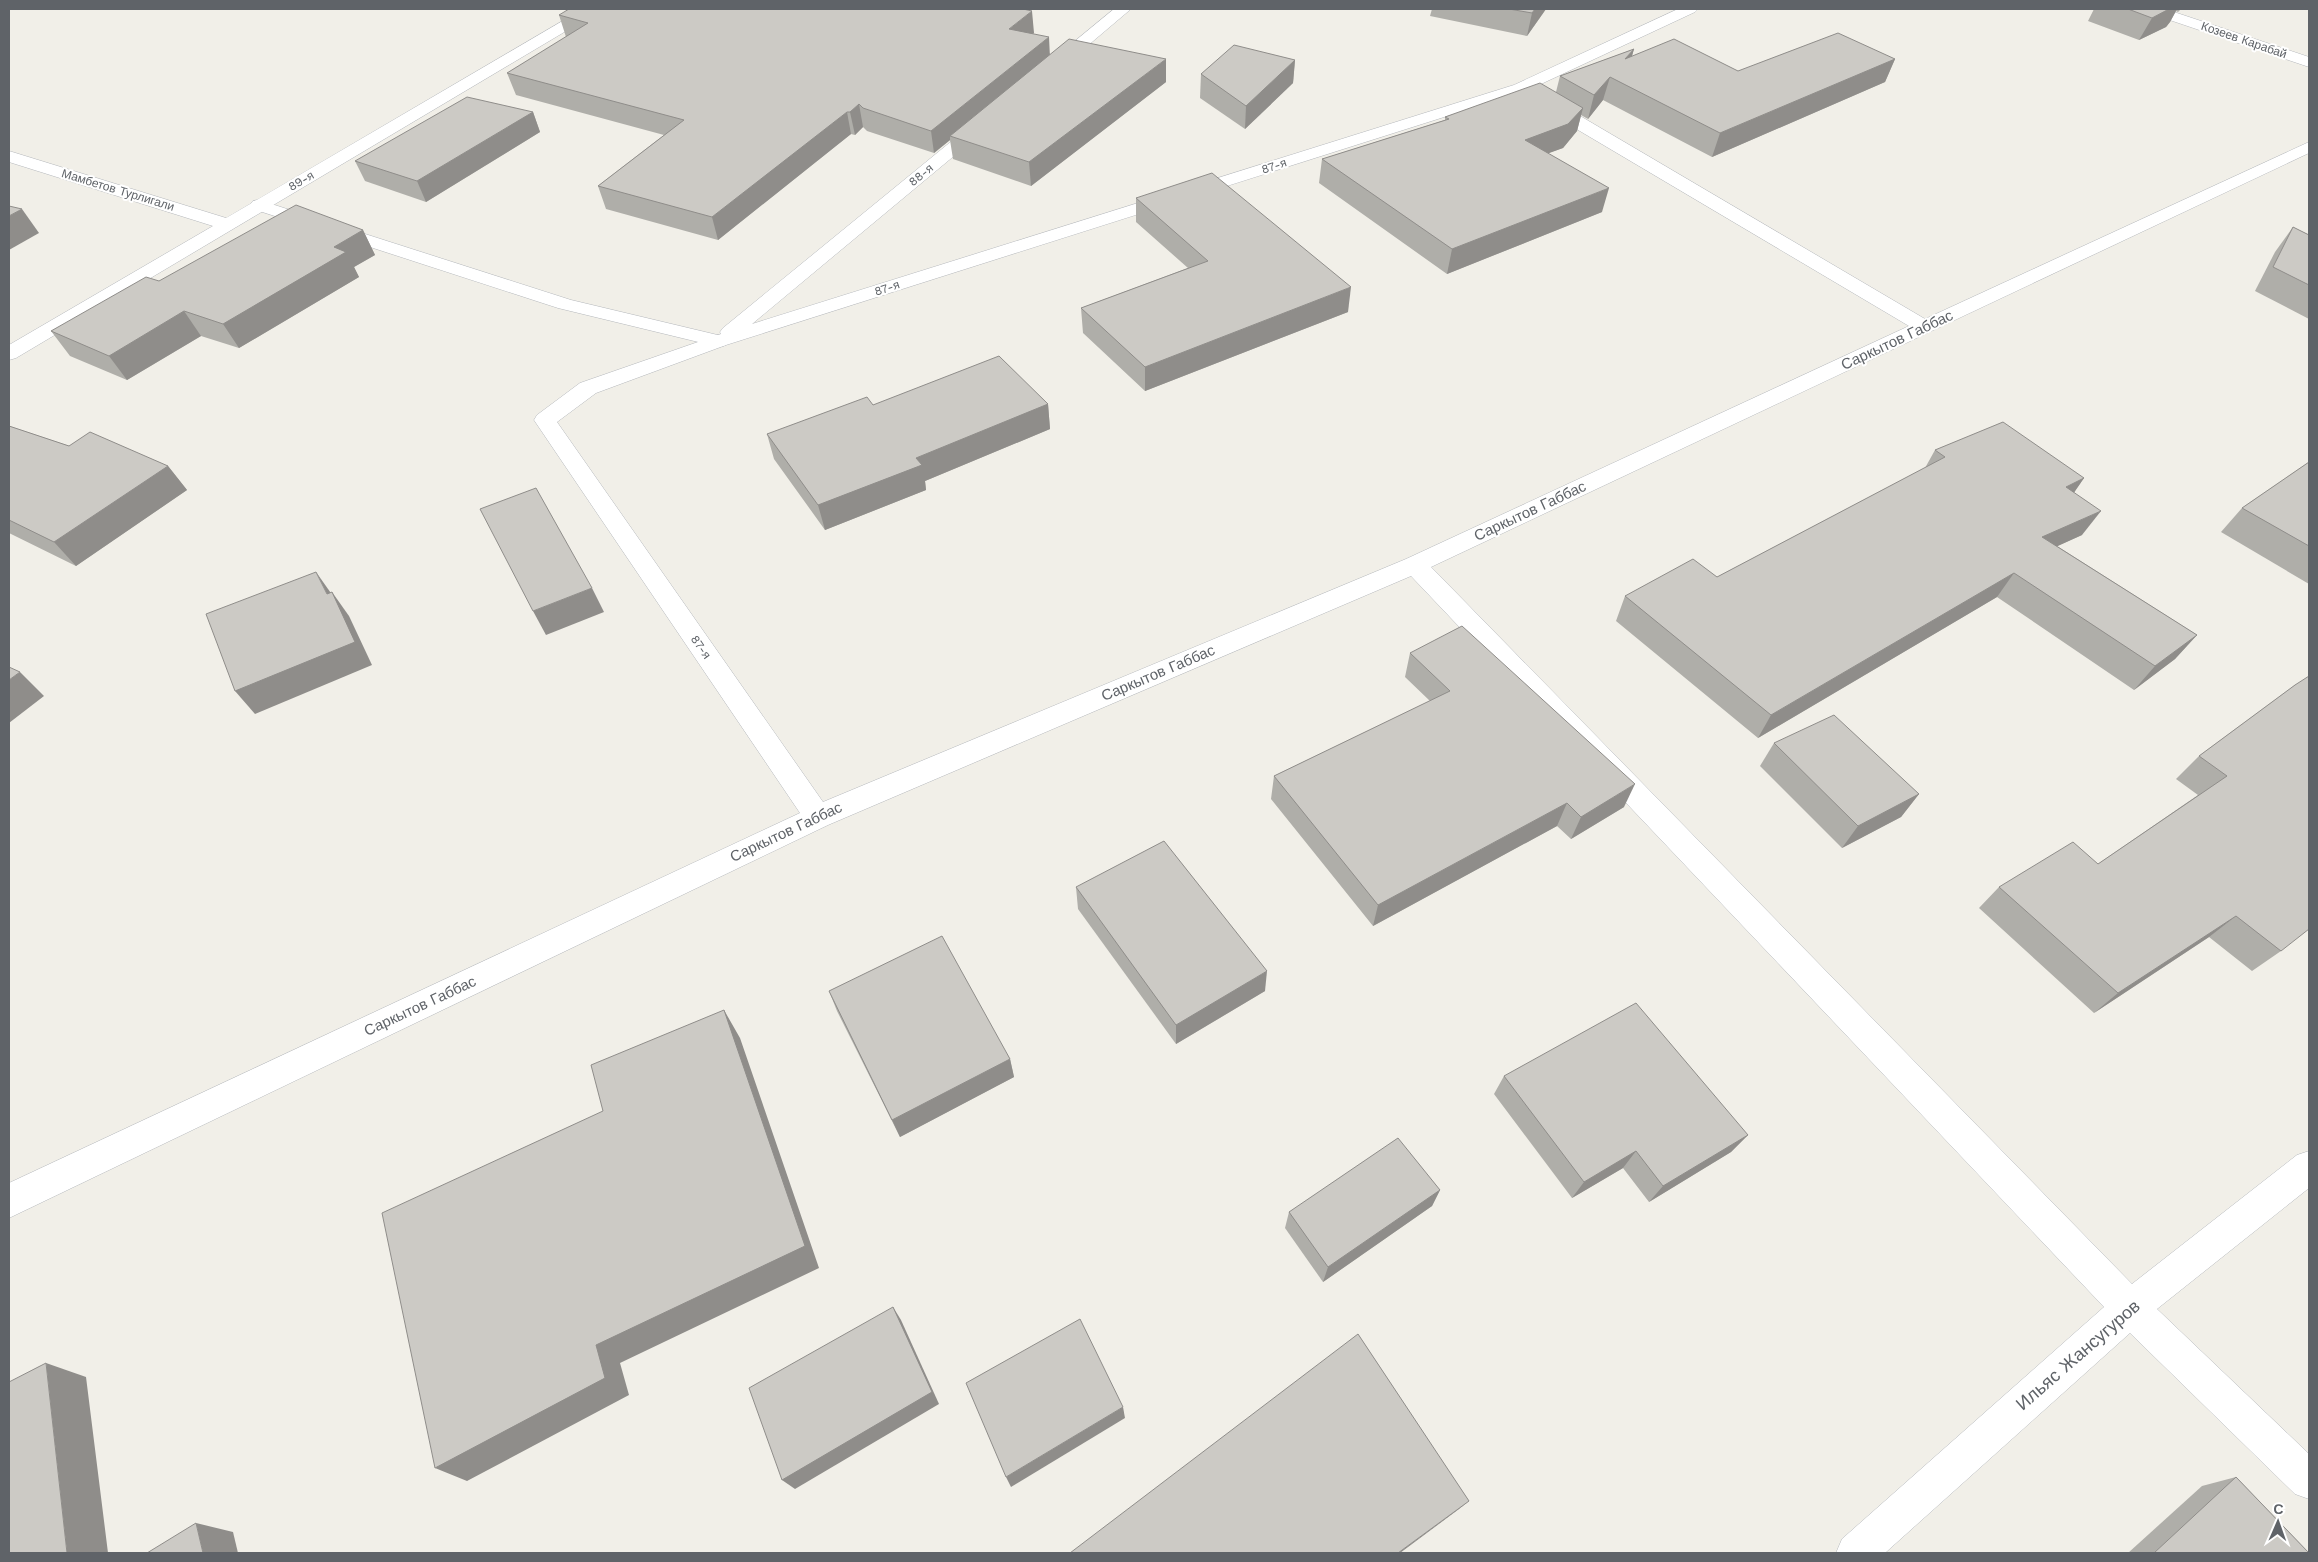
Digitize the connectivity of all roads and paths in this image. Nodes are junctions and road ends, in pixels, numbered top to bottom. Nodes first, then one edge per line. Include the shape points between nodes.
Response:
1 (593, 9) edge
2 (1123, 9) edge
3 (1690, 9) edge
4 (2151, 9) edge
5 (2309, 62) edge
6 (1039, 78) edge
7 (1520, 88) junction
8 (993, 116) edge
9 (2309, 147) edge
10 (9, 156) edge
11 (260, 205) junction
12 (227, 224) junction
13 (1925, 327) junction
14 (719, 342) junction
15 (9, 354) edge
16 (1415, 565) junction
17 (818, 817) junction
18 (2309, 1167) edge
19 (9, 1201) edge
20 (2130, 1308) junction
21 (2309, 1480) edge
22 (1856, 1553) edge

1 - 11 street, 89-я
2 - 6 street
3 - 7 street, 87-я
4 - 5 street, Козеев Карабай
7 - 13 street
7 - 14 street, 87-я
8 - 14 street, 88-я
9 - 13 street, Саркытов Габбас
10 - 12 street, Мамбетов Турлигали
11 - 12 street, 89-я
11 - 14 street via 565,304
12 - 15 street, 89-я
13 - 16 street, Саркытов Габбас
14 - 17 street, 87-я via 588,388 545,420
16 - 17 street, Саркытов Габбас
16 - 20 street
17 - 19 street, Саркытов Габбас
18 - 20 street, Ильяс Жансугуров
20 - 21 street
20 - 22 street, Ильяс Жансугуров

